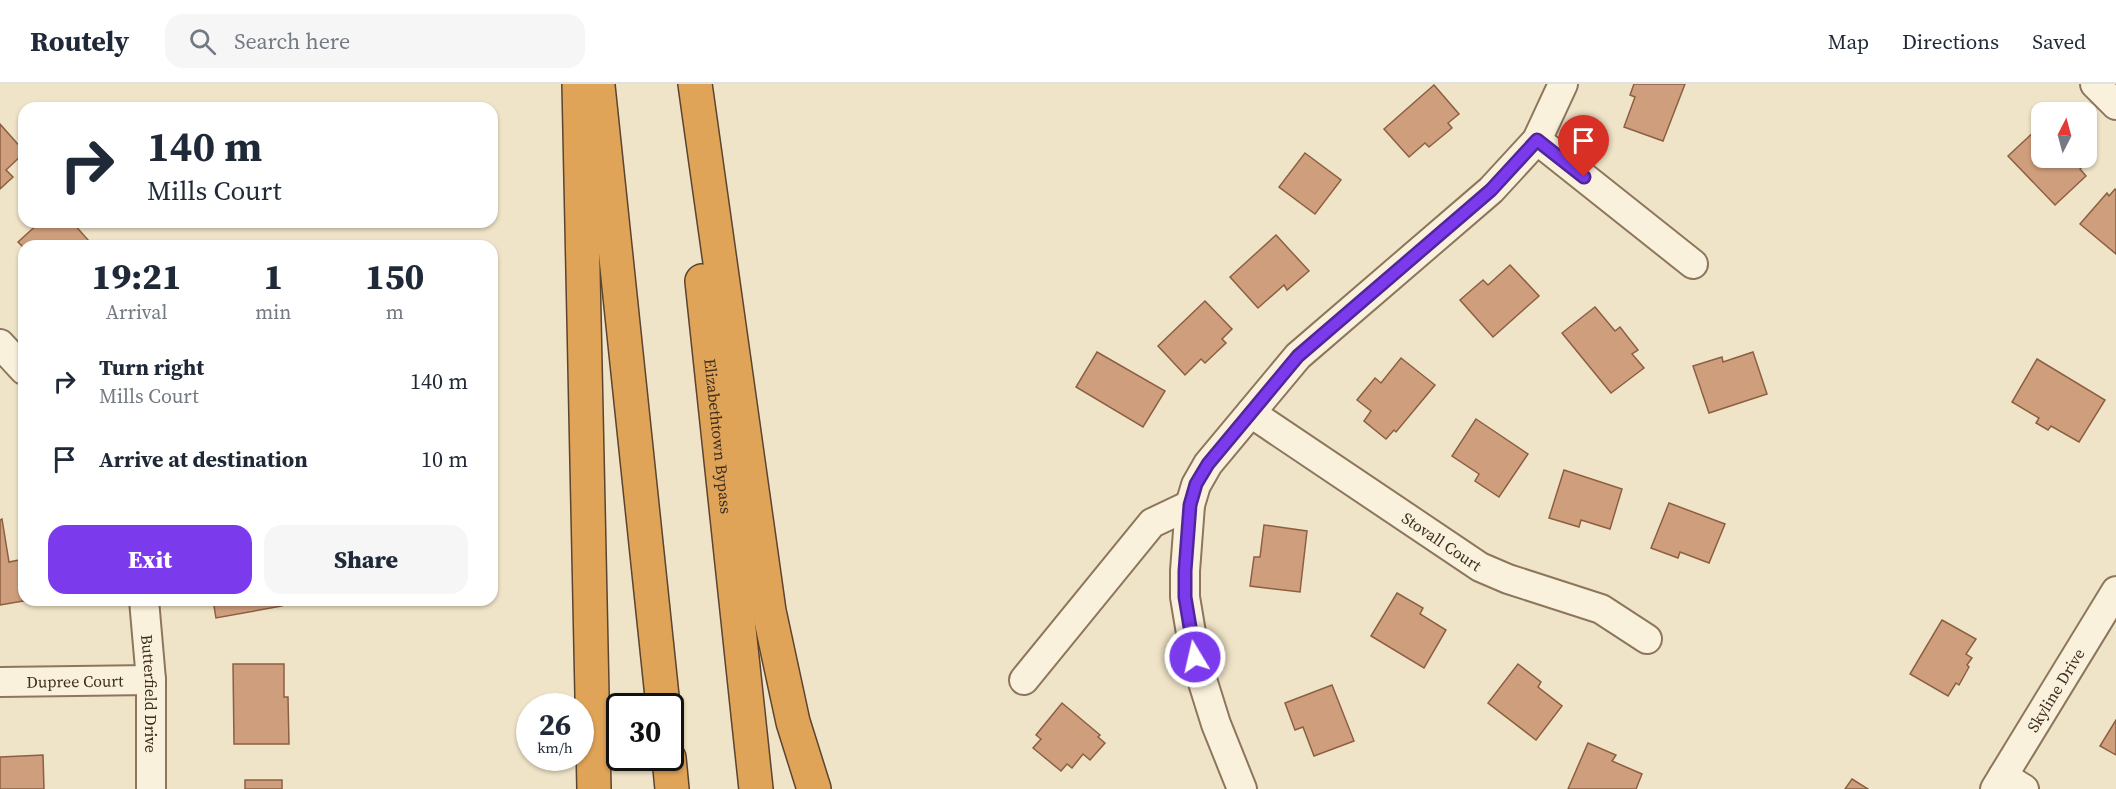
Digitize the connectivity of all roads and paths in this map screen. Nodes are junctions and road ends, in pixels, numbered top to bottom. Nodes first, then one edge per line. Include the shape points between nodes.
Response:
1 (579, 84) edge
2 (598, 84) edge
3 (680, 84) edge
4 (695, 84) edge
5 (1563, 84) edge
6 (2095, 84) edge
7 (2116, 105) edge
8 (1537, 140) junction
9 (1693, 264) dead end
10 (0, 344) edge
11 (18, 364) edge
12 (1251, 413) junction
13 (1190, 505) junction
14 (2116, 591) edge
15 (145, 606) edge
16 (1647, 639) dead end
17 (151, 680) junction
18 (1024, 680) dead end
19 (0, 682) edge
20 (662, 693) edge
21 (670, 771) edge
22 (2007, 785) edge
23 (151, 789) edge
24 (594, 789) edge
25 (672, 789) edge
26 (756, 789) edge
27 (814, 789) edge
28 (1242, 789) edge

1 - 24 highway
2 - 20 highway
3 - 26 highway, Elizabethtown Bypass
4 - 27 highway via 769,611 793,722
5 - 8 street
6 - 7 street
8 - 9 street
8 - 12 street via 1491,190 1298,356
10 - 11 street
12 - 13 street via 1208,464
12 - 16 street, Stovall Court via 1480,567 1601,609
13 - 18 street via 1152,523
13 - 28 street via 1185,597 1195,657
14 - 22 street, Skyline Drive
15 - 17 street, Butterfield Drive
17 - 19 street, Dupree Court
17 - 23 street, Butterfield Drive
21 - 25 highway

